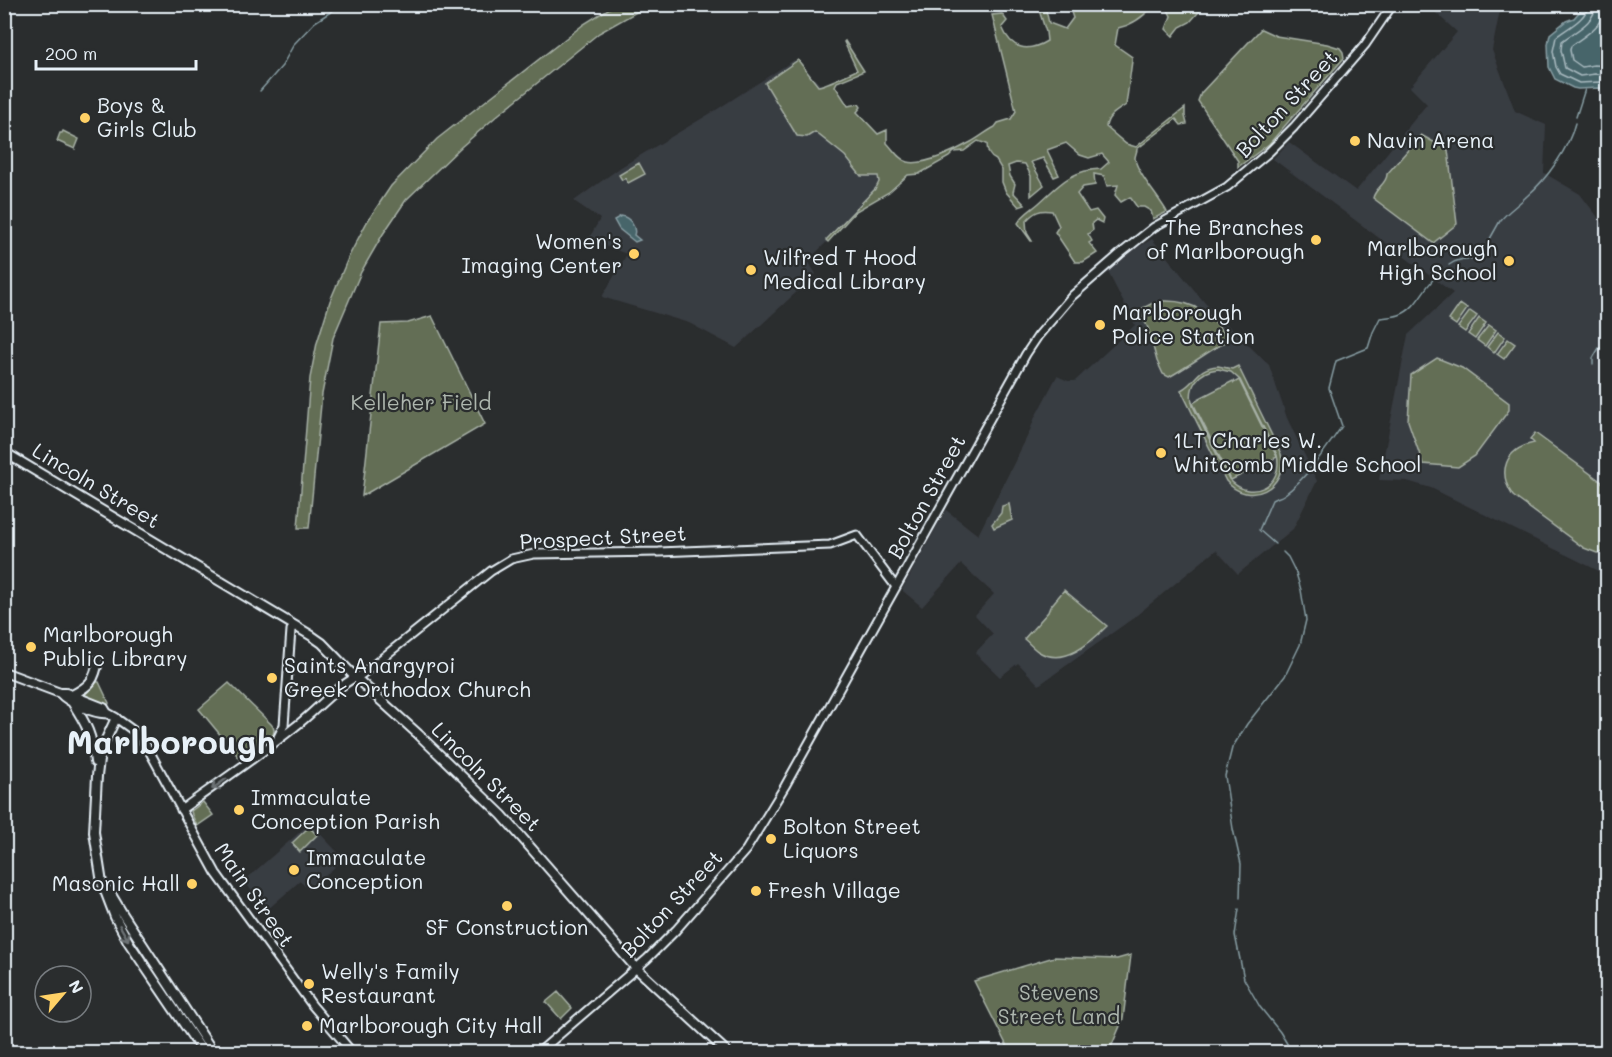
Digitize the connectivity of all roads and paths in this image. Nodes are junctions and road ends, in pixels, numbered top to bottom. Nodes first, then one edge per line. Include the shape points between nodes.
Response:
1 (1393, 4) edge
2 (4, 452) edge
3 (896, 587) junction
4 (294, 626) junction
5 (98, 660) dead end
6 (4, 672) edge
7 (355, 677) junction
8 (72, 699) junction
9 (116, 718) junction
10 (277, 740) junction
11 (97, 776) junction
12 (181, 810) junction
13 (98, 859) junction
14 (636, 968) junction
15 (203, 1053) edge
16 (213, 1053) edge
17 (352, 1053) edge
18 (540, 1053) edge
19 (727, 1053) edge

1 - 3 main road, Bolton Street via 1360,51 1269,152 1227,187 1146,233 1057,313 1026,354
2 - 4 main road, Lincoln Street
3 - 7 main road, Prospect Street via 857,535 830,545 519,556 498,566
3 - 14 main road, Bolton Street via 752,841 676,930
4 - 7 main road, Lincoln Street via 322,644
4 - 10 main road via 284,725
5 - 8 main road via 93,679
6 - 8 main road via 66,693
7 - 10 main road, Prospect Street
7 - 14 main road, Lincoln Street via 502,815
8 - 9 main road via 104,708
8 - 11 main road via 90,732
9 - 11 main road via 100,752
9 - 12 main road, Main Street via 146,745
10 -> 12 main road, Prospect Street
11 - 13 main road via 94,832
12 - 17 main road, Main Street via 227,891
13 -> 15 main road via 107,897 122,931
13 - 16 main road via 119,909
14 - 18 main road, Bolton Street
14 - 19 main road, Lincoln Street

